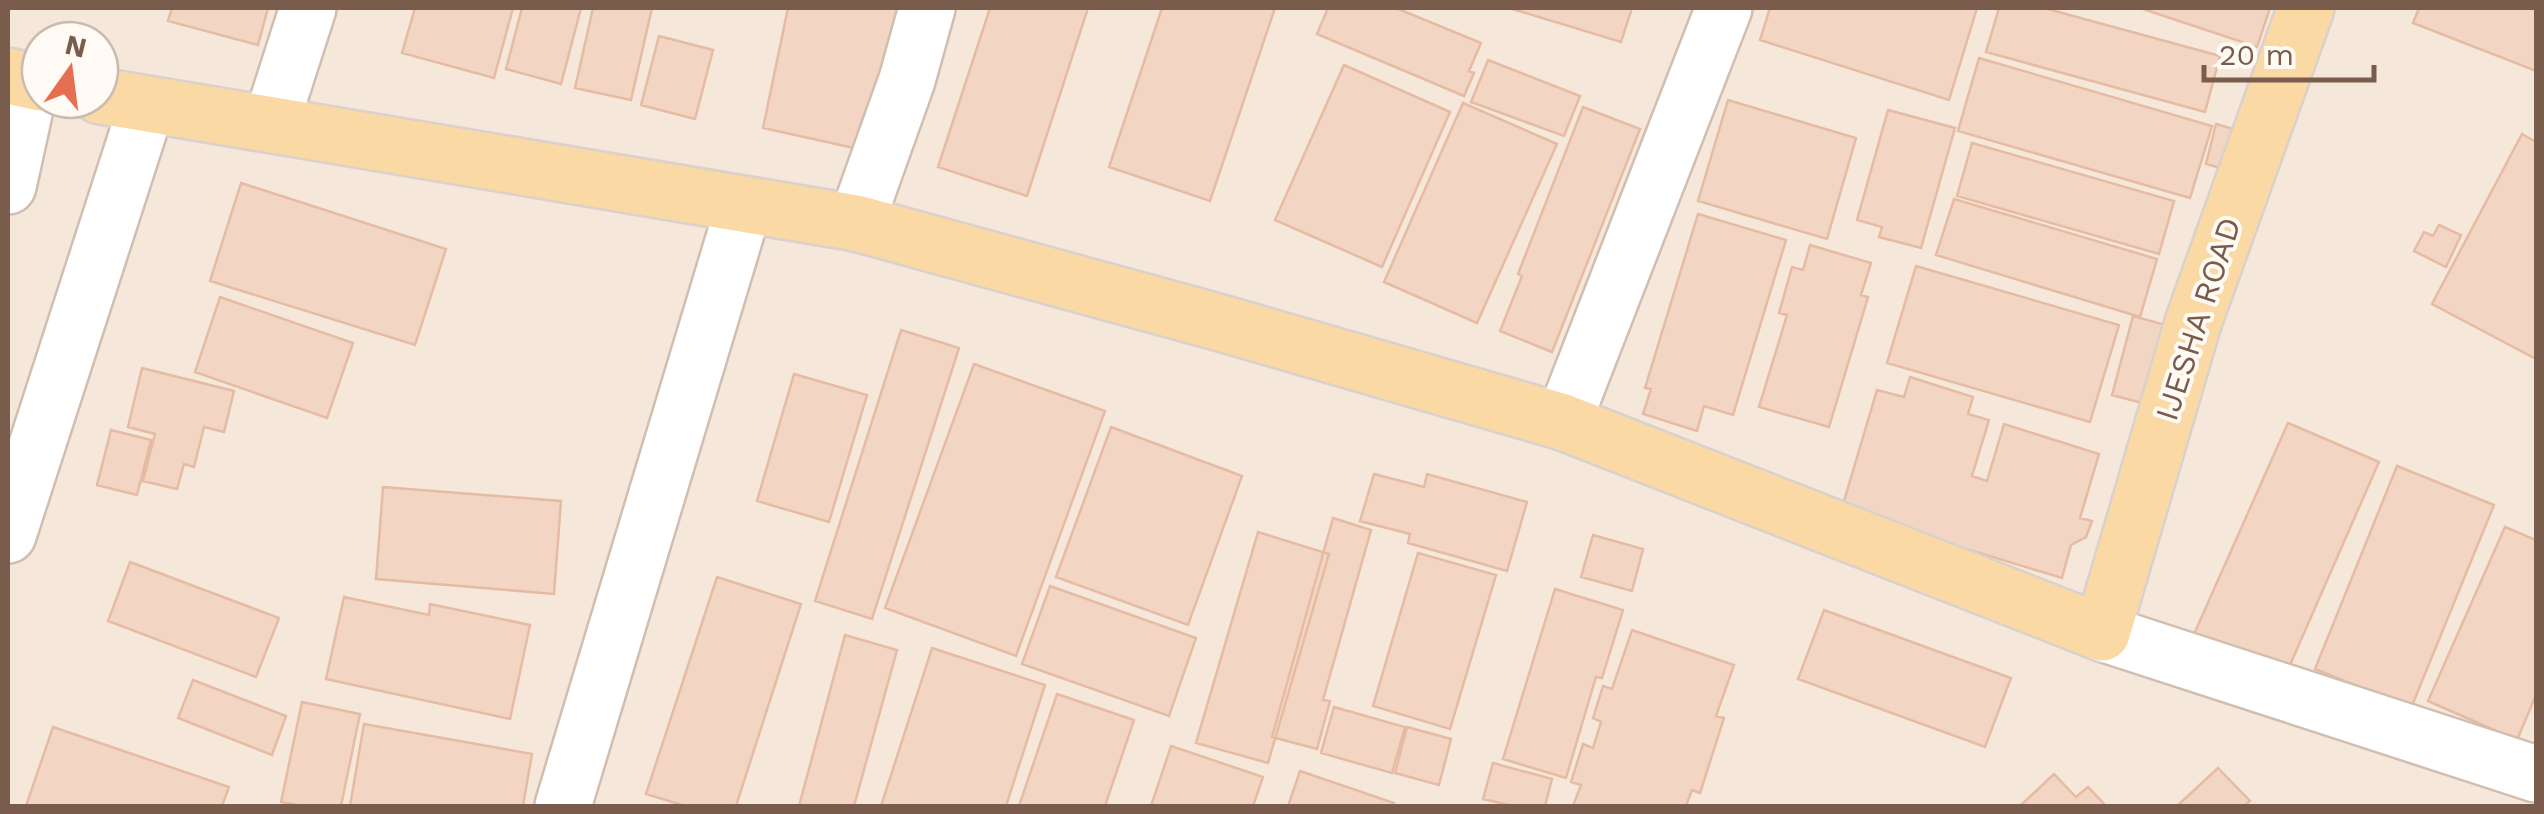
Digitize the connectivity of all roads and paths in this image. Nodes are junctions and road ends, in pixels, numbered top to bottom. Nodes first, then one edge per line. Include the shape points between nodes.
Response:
1 (308, 8) edge
2 (927, 8) edge
3 (1724, 8) edge
4 (2306, 8) edge
5 (124, 100) edge
6 (20, 111) edge
7 (270, 122) junction
8 (9, 168) edge
9 (744, 206) junction
10 (856, 223) junction
11 (1563, 422) junction
12 (8, 534) edge
13 (2102, 633) junction
14 (2536, 774) edge
15 (563, 806) edge

1 - 7 street
2 - 10 street
3 - 11 street
4 - 13 main road, IJESHA ROAD via 2194,323
5 - 7 main road
5 - 12 street
6 - 8 street
7 - 9 main road
9 - 10 main road
9 - 15 street
10 - 11 main road
11 - 13 main road
13 - 14 street

